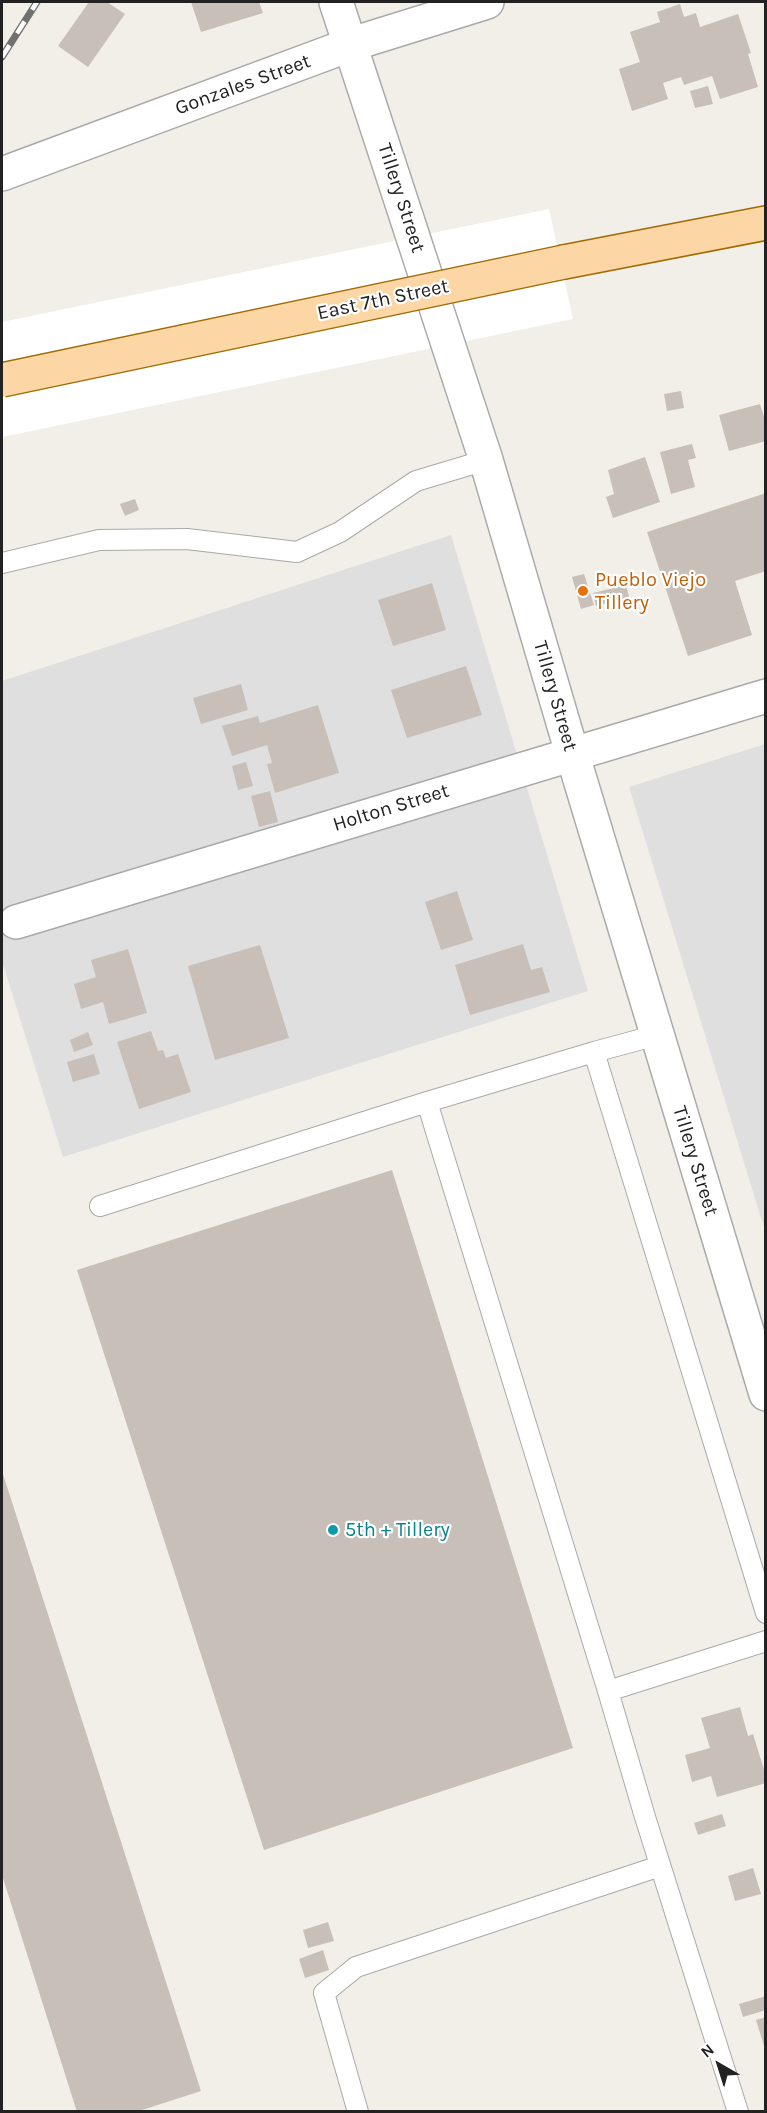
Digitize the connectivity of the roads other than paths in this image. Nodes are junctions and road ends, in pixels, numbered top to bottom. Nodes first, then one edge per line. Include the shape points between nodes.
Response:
1 (336, 2) edge
2 (487, 2) edge
3 (352, 44) junction
4 (2, 174) edge
5 (765, 223) edge
6 (2, 380) edge
7 (486, 460) junction
8 (2, 563) edge
9 (765, 696) edge
10 (572, 753) junction
11 (16, 922) dead end
12 (657, 1035) junction
13 (594, 1052) junction
14 (427, 1102) junction
15 (100, 1206) dead end
16 (765, 1394) edge
17 (765, 1613) edge
18 (765, 1641) edge
19 (609, 1691) junction
20 (660, 1866) junction
21 (358, 2112) edge
22 (738, 2112) edge

1 - 3 street, Tillery Street
2 - 3 street, Gonzales Street
3 - 4 street, Gonzales Street
3 - 7 street, Tillery Street
5 - 6 main road, East 7th Street, bridge
7 - 8 lane via 416,481 340,532 297,552 187,539 99,540
7 - 10 street, Tillery Street
9 - 10 street, Holton Street
10 - 11 street, Holton Street
10 - 12 street, Tillery Street
12 - 13 lane
12 - 16 street, Tillery Street
13 - 14 lane
13 - 17 lane
14 - 15 lane
14 - 19 lane
18 - 19 lane
19 - 20 lane
20 - 21 lane via 356,1967 324,1993
20 - 22 lane

